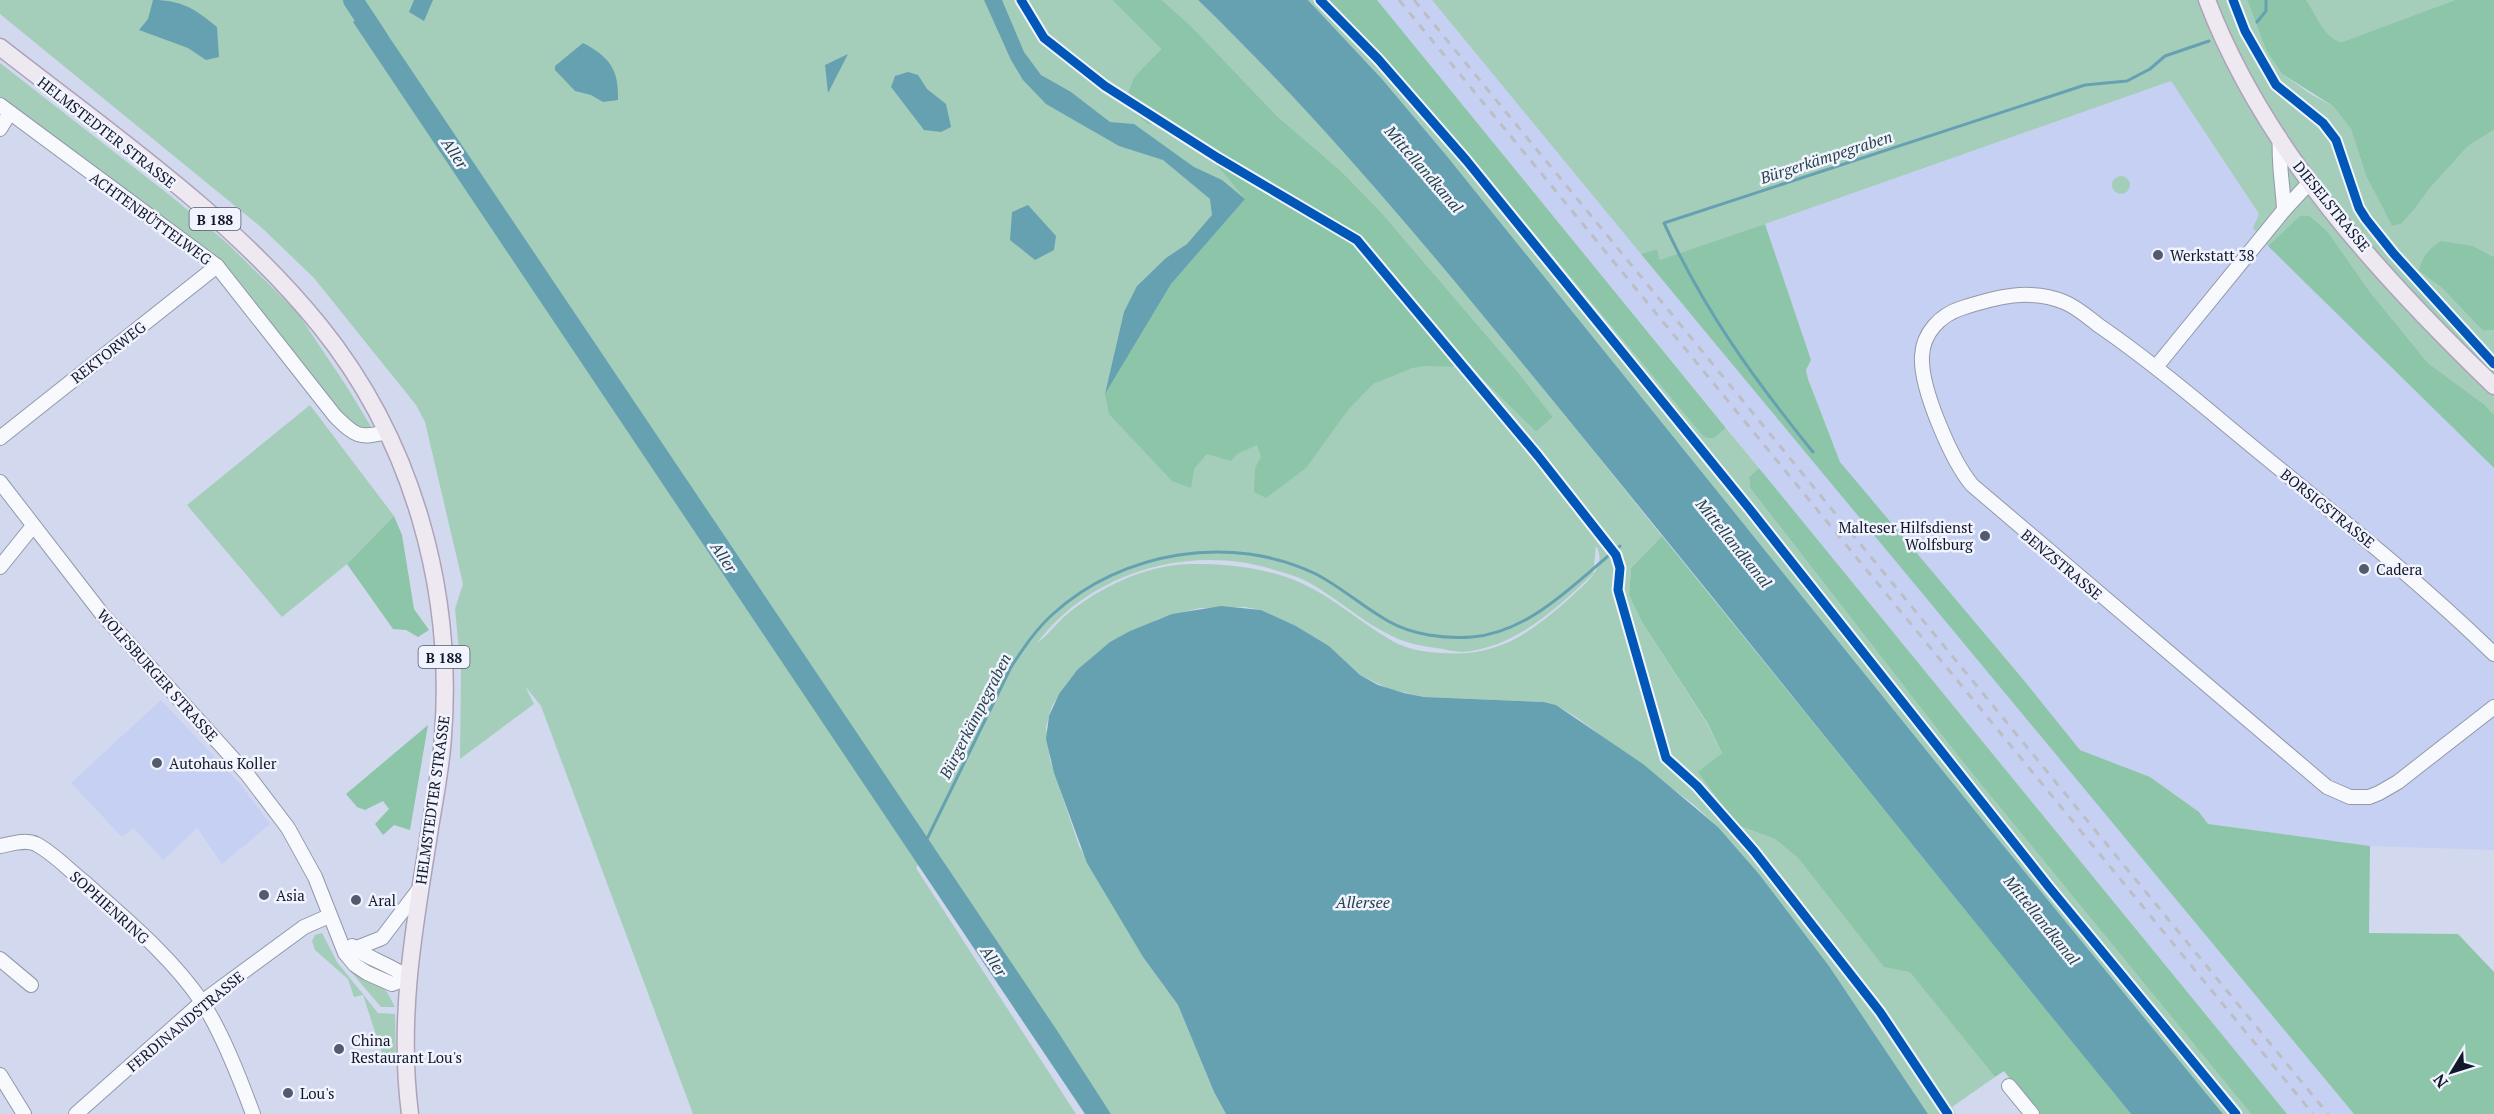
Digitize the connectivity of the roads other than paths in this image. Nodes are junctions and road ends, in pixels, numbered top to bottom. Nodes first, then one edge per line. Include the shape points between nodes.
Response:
1 (2207, 0) edge
2 (0, 47) edge
3 (5, 110) edge
4 (0, 129) edge
5 (2280, 138) junction
6 (2310, 182) junction
7 (2284, 210) junction
8 (217, 266) junction
9 (2156, 368) junction
10 (2494, 386) edge
11 (387, 432) junction
12 (0, 438) edge
13 (0, 482) edge
14 (33, 526) junction
15 (0, 567) edge
16 (2494, 654) edge
17 (2494, 707) edge
18 (0, 846) edge
19 (420, 888) junction
20 (329, 916) junction
21 (338, 936) junction
22 (354, 949) junction
23 (0, 959) edge
24 (408, 978) junction
25 (32, 985) dead end
26 (202, 1002) junction
27 (0, 1075) edge
28 (2009, 1086) dead end
29 (24, 1114) edge
30 (76, 1114) edge
31 (253, 1114) edge
32 (410, 1114) edge
33 (2032, 1114) edge

1 - 5 main road, DIESELSTRASSE via 2238,71
2 - 11 main road, HELMSTEDTER STRASSE / B 188 via 188,195 271,271 322,328
3 - 4 street
3 - 8 street, ACHTENBÜTTELWEG
5 - 6 main road, DIESELSTRASSE
5 - 7 street via 2278,158
6 - 7 street
6 - 10 main road, DIESELSTRASSE via 2388,275
7 - 9 street
8 - 11 street, ACHTENBÜTTELWEG via 350,431 366,438
8 - 12 street, REKTORWEG
9 - 16 street, BORSIGSTRASSE via 2372,543
9 - 17 street, BENZSTRASSE via 2068,304 2020,294 1959,309 1940,320 1922,346 1921,363 1950,452 1972,485 2331,789 2350,797 2379,793
11 - 19 main road, HELMSTEDTER STRASSE / B 188 via 428,544 443,636 443,739
13 - 14 street, WOLFSBURGER STRASSE
14 - 15 street
14 - 20 street, WOLFSBURGER STRASSE via 102,614 259,788 303,851
18 - 26 street, SOPHIENRING via 34,843 54,857 125,918
19 - 22 street via 381,938
19 - 24 main road, HELMSTEDTER STRASSE / B 188
20 - 21 street, WOLFSBURGER STRASSE
20 - 26 street, FERDINANDSTRASSE via 304,927
21 - 22 street, WOLFSBURGER STRASSE
21 - 24 street, WOLFSBURGER STRASSE via 345,953 367,974 392,984
22 - 24 street, WOLFSBURGER STRASSE via 396,968
23 - 25 street
24 - 32 main road, HELMSTEDTER STRASSE / B 188 via 405,1060
26 - 30 street, FERDINANDSTRASSE
26 - 31 street, SOPHIENRING
27 - 29 street
28 - 33 street

